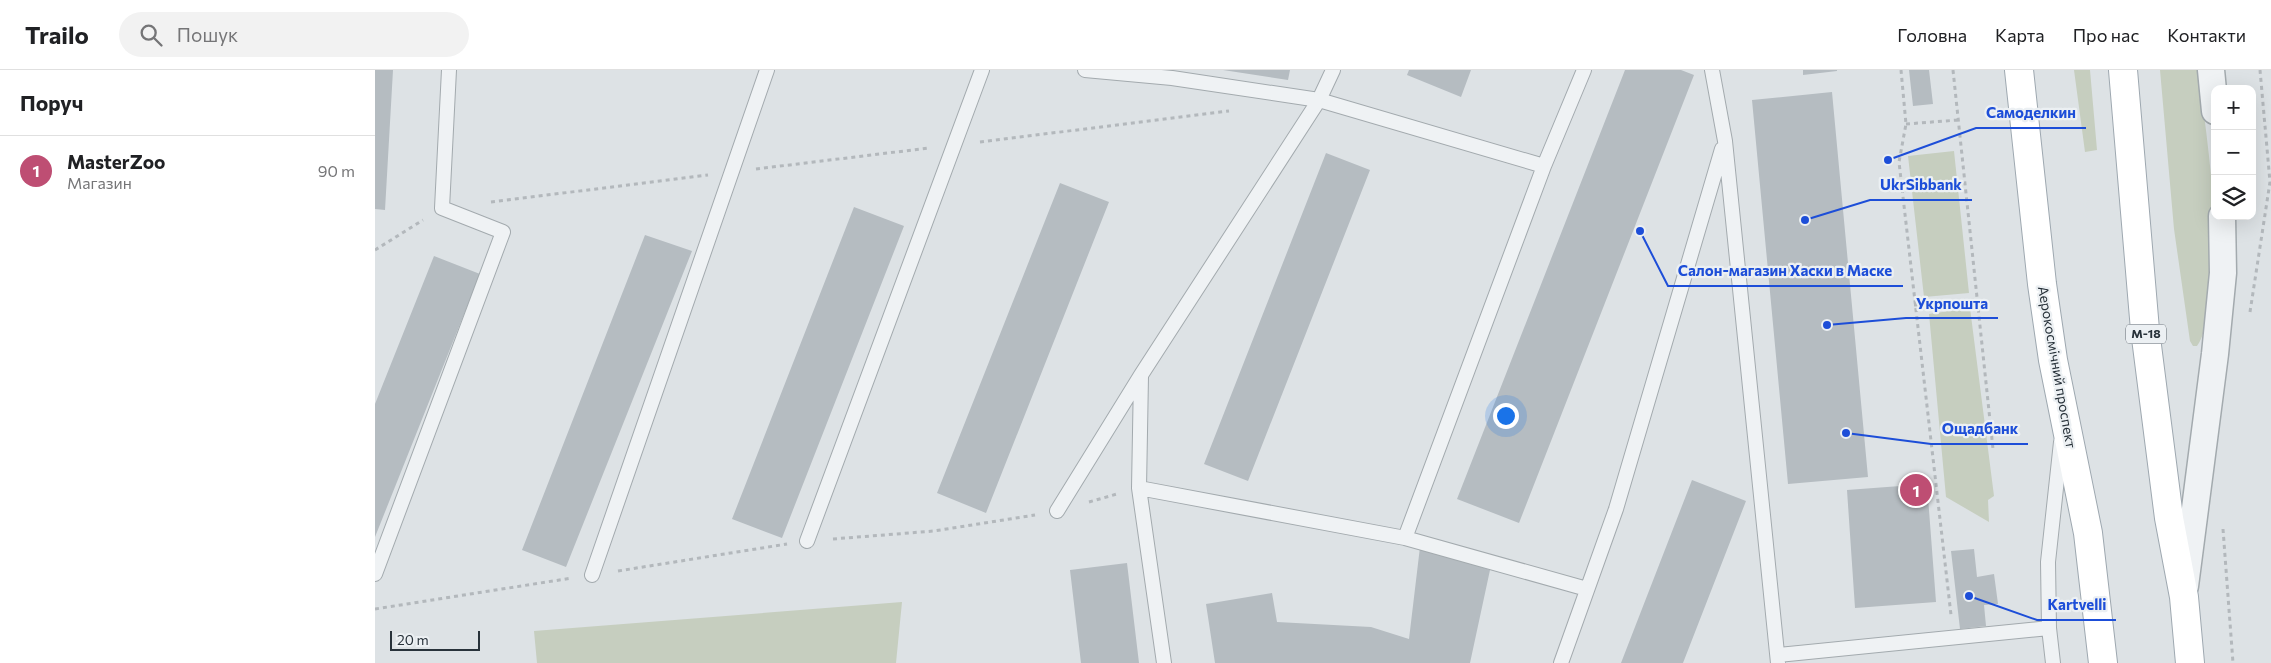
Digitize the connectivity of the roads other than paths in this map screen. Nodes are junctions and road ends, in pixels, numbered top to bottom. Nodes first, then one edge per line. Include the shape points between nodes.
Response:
1 (449, 70) edge
2 (767, 70) edge
3 (982, 70) edge
4 (1085, 70) edge
5 (1333, 70) edge
6 (1584, 70) edge
7 (1712, 70) edge
8 (2019, 70) edge
9 (2123, 70) edge
10 (2211, 70) edge
11 (2212, 85) edge
12 (1319, 100) junction
13 (1725, 141) junction
14 (1544, 166) junction
15 (2222, 220) edge
16 (1141, 375) junction
17 (2064, 418) junction
18 (1139, 488) junction
19 (1057, 511) road end
20 (1405, 538) junction
21 (807, 540) road end
22 (375, 574) edge
23 (592, 575) road end
24 (1587, 589) junction
25 (2183, 597) junction
26 (2049, 628) junction
27 (1778, 659) edge
28 (1164, 663) edge
29 (1561, 663) edge
30 (2053, 663) edge
31 (2103, 663) edge
32 (2190, 663) edge

1 - 22 lane via 442,208 503,232
2 - 23 lane
3 - 21 lane
4 - 12 lane via 1171,78
5 - 12 lane
6 - 14 lane
7 - 13 lane
8 - 17 main road, Аерокосмічний проспект via 2042,284
9 - 25 main road, М-18 via 2145,330 2169,518
10 - 11 street
12 - 14 lane
12 - 16 lane
13 - 24 lane via 1616,509
13 - 27 lane
14 - 20 lane
15 - 25 street via 2223,273 2215,354
16 - 18 lane
16 - 19 lane
17 - 26 lane via 2048,562
17 - 31 main road, Аерокосмічний проспект via 2088,533
18 - 20 lane
18 - 28 lane
20 - 24 lane
24 - 29 lane
25 - 32 main road, М-18
26 - 27 lane
26 - 30 lane

